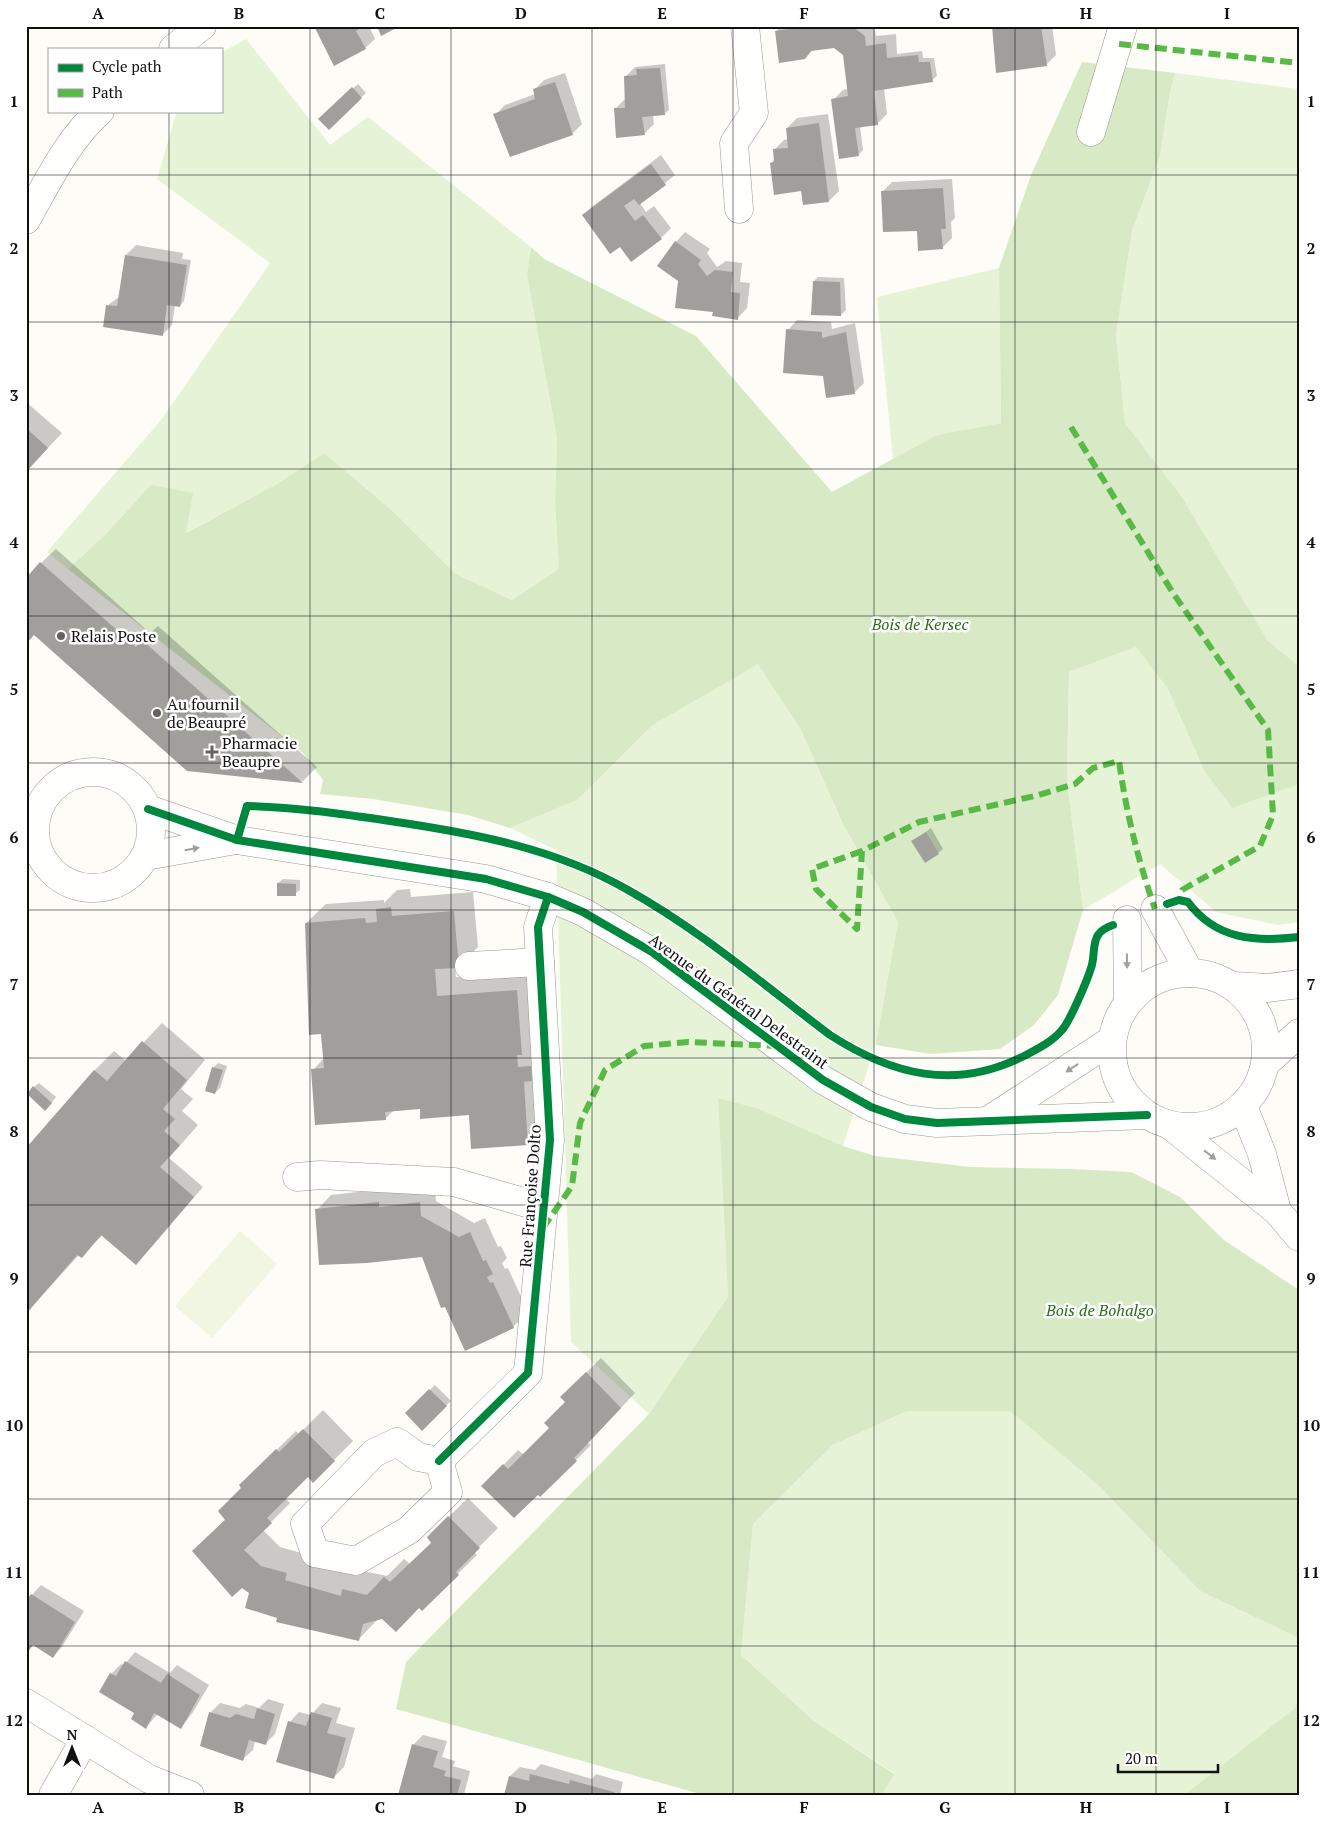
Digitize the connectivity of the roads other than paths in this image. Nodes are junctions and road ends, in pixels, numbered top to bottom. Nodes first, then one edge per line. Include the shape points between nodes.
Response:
1 (202, 26) edge
2 (745, 26) edge
3 (1123, 26) edge
4 (174, 48) edge
5 (99, 112) edge
6 (1090, 132) dead end
7 (739, 209) dead end
8 (26, 220) edge
9 (33, 809) edge
10 (148, 809) junction
11 (238, 840) junction
12 (34, 855) edge
13 (146, 856) junction
14 (548, 897) junction
15 (1155, 909) dead end
16 (1127, 920) dead end
17 (540, 962) junction
18 (469, 966) dead end
19 (1190, 973) junction
20 (1299, 984) edge
21 (1234, 986) junction
22 (1128, 1002) junction
23 (1299, 1032) edge
24 (1112, 1040) junction
25 (1266, 1063) junction
26 (1243, 1106) junction
27 (988, 1120) junction
28 (1159, 1121) junction
29 (297, 1177) dead end
30 (544, 1208) junction
31 (1277, 1211) junction
32 (1299, 1237) edge
33 (439, 1461) junction
34 (26, 1703) edge
35 (85, 1739) junction
36 (53, 1795) edge
37 (190, 1795) edge

1 - 4 street
2 - 7 street via 754,113 734,143
3 - 6 street
5 - 8 street via 50,176
9 - 10 street via 60,782 84,772 97,772 122,779 133,787
9 - 12 street
10 - 11 street, Avenue du Général Delestraint
10 - 13 street via 152,825
13 -> 11 street, Avenue du Général Delestraint
11 - 14 street, Avenue du Général Delestraint via 486,879
12 - 13 street via 67,883 85,888 105,888 123,881
14 - 17 street, Rue Françoise Dolto via 538,927
14 - 27 street, Avenue du Général Delestraint via 583,912 652,952 823,1080 871,1107 905,1119 937,1123
15 - 19 street
16 -> 22 street
17 - 18 street
17 - 30 street, Rue Françoise Dolto via 550,1140
19 - 21 street via 1201,972
19 - 22 street via 1166,977 1143,987
20 - 21 street via 1268,988
21 - 25 street via 1250,1001 1261,1020 1267,1042
22 - 24 street via 1117,1020
23 - 25 street
24 -> 27 street, Avenue du Général Delestraint
24 - 28 street via 1112,1062 1119,1083 1131,1101
25 - 26 street via 1258,1086
26 - 28 street via 1222,1121 1197,1128
26 - 31 street via 1262,1154
27 - 28 street, Avenue du Général Delestraint
28 -> 31 street
29 - 30 street via 320,1175 454,1182
30 - 33 street, Rue Françoise Dolto via 528,1373
31 - 32 street
33 - 33 street via 418,1457 397,1442 374,1453 305,1524 315,1553 356,1561 409,1530 448,1492
34 - 35 street
35 - 36 street
35 - 37 street via 149,1779

